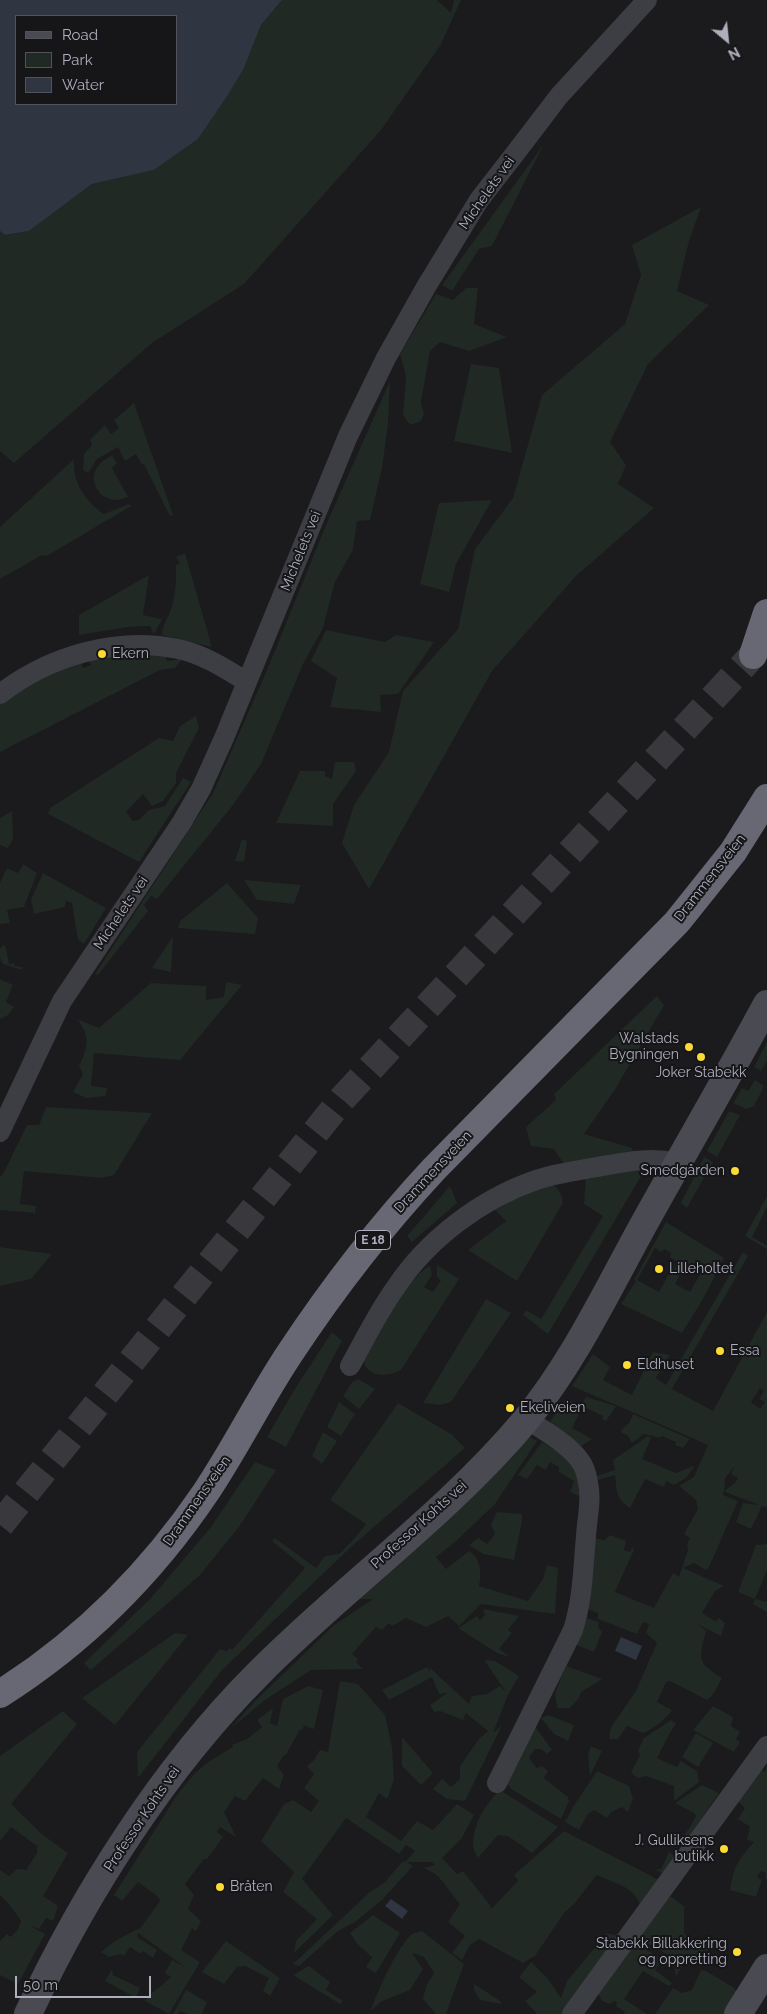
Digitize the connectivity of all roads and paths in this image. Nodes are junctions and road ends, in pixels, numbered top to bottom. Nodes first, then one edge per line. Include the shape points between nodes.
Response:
1 (647, 0) edge
2 (767, 613) edge
3 (753, 654) tunnel mouth
4 (247, 682) junction
5 (0, 694) edge
6 (767, 798) edge
7 (767, 1004) edge
8 (0, 1132) edge
9 (678, 1163) junction
10 (350, 1366) dead end
11 (526, 1419) junction
12 (0, 1694) edge
13 (767, 1746) edge
14 (497, 1783) dead end
15 (767, 1968) edge
16 (28, 2014) edge
17 (572, 2014) edge
18 (738, 2014) edge

1 - 4 street, Michelets vei via 559,96 479,200 426,287 386,358 348,436
2 - 3 highway
4 - 5 street via 226,669 179,649 113,647 81,653 46,666
4 - 8 street, Michelets vei via 201,789 62,1001
6 - 12 highway, Drammensveien / E 18 via 733,852 677,922 446,1156 350,1268 290,1353 210,1485 164,1549 89,1627
7 - 9 main road, Professor Kohts vei
9 - 10 street via 647,1158 570,1172 536,1180 495,1198 455,1224 425,1251 396,1285
9 - 11 main road, Professor Kohts vei via 567,1362
11 - 14 street via 566,1447 584,1468 589,1503 583,1588 573,1630
11 - 16 main road, Professor Kohts vei via 462,1487 257,1674 190,1748 92,1894
13 - 17 street
15 - 18 main road

